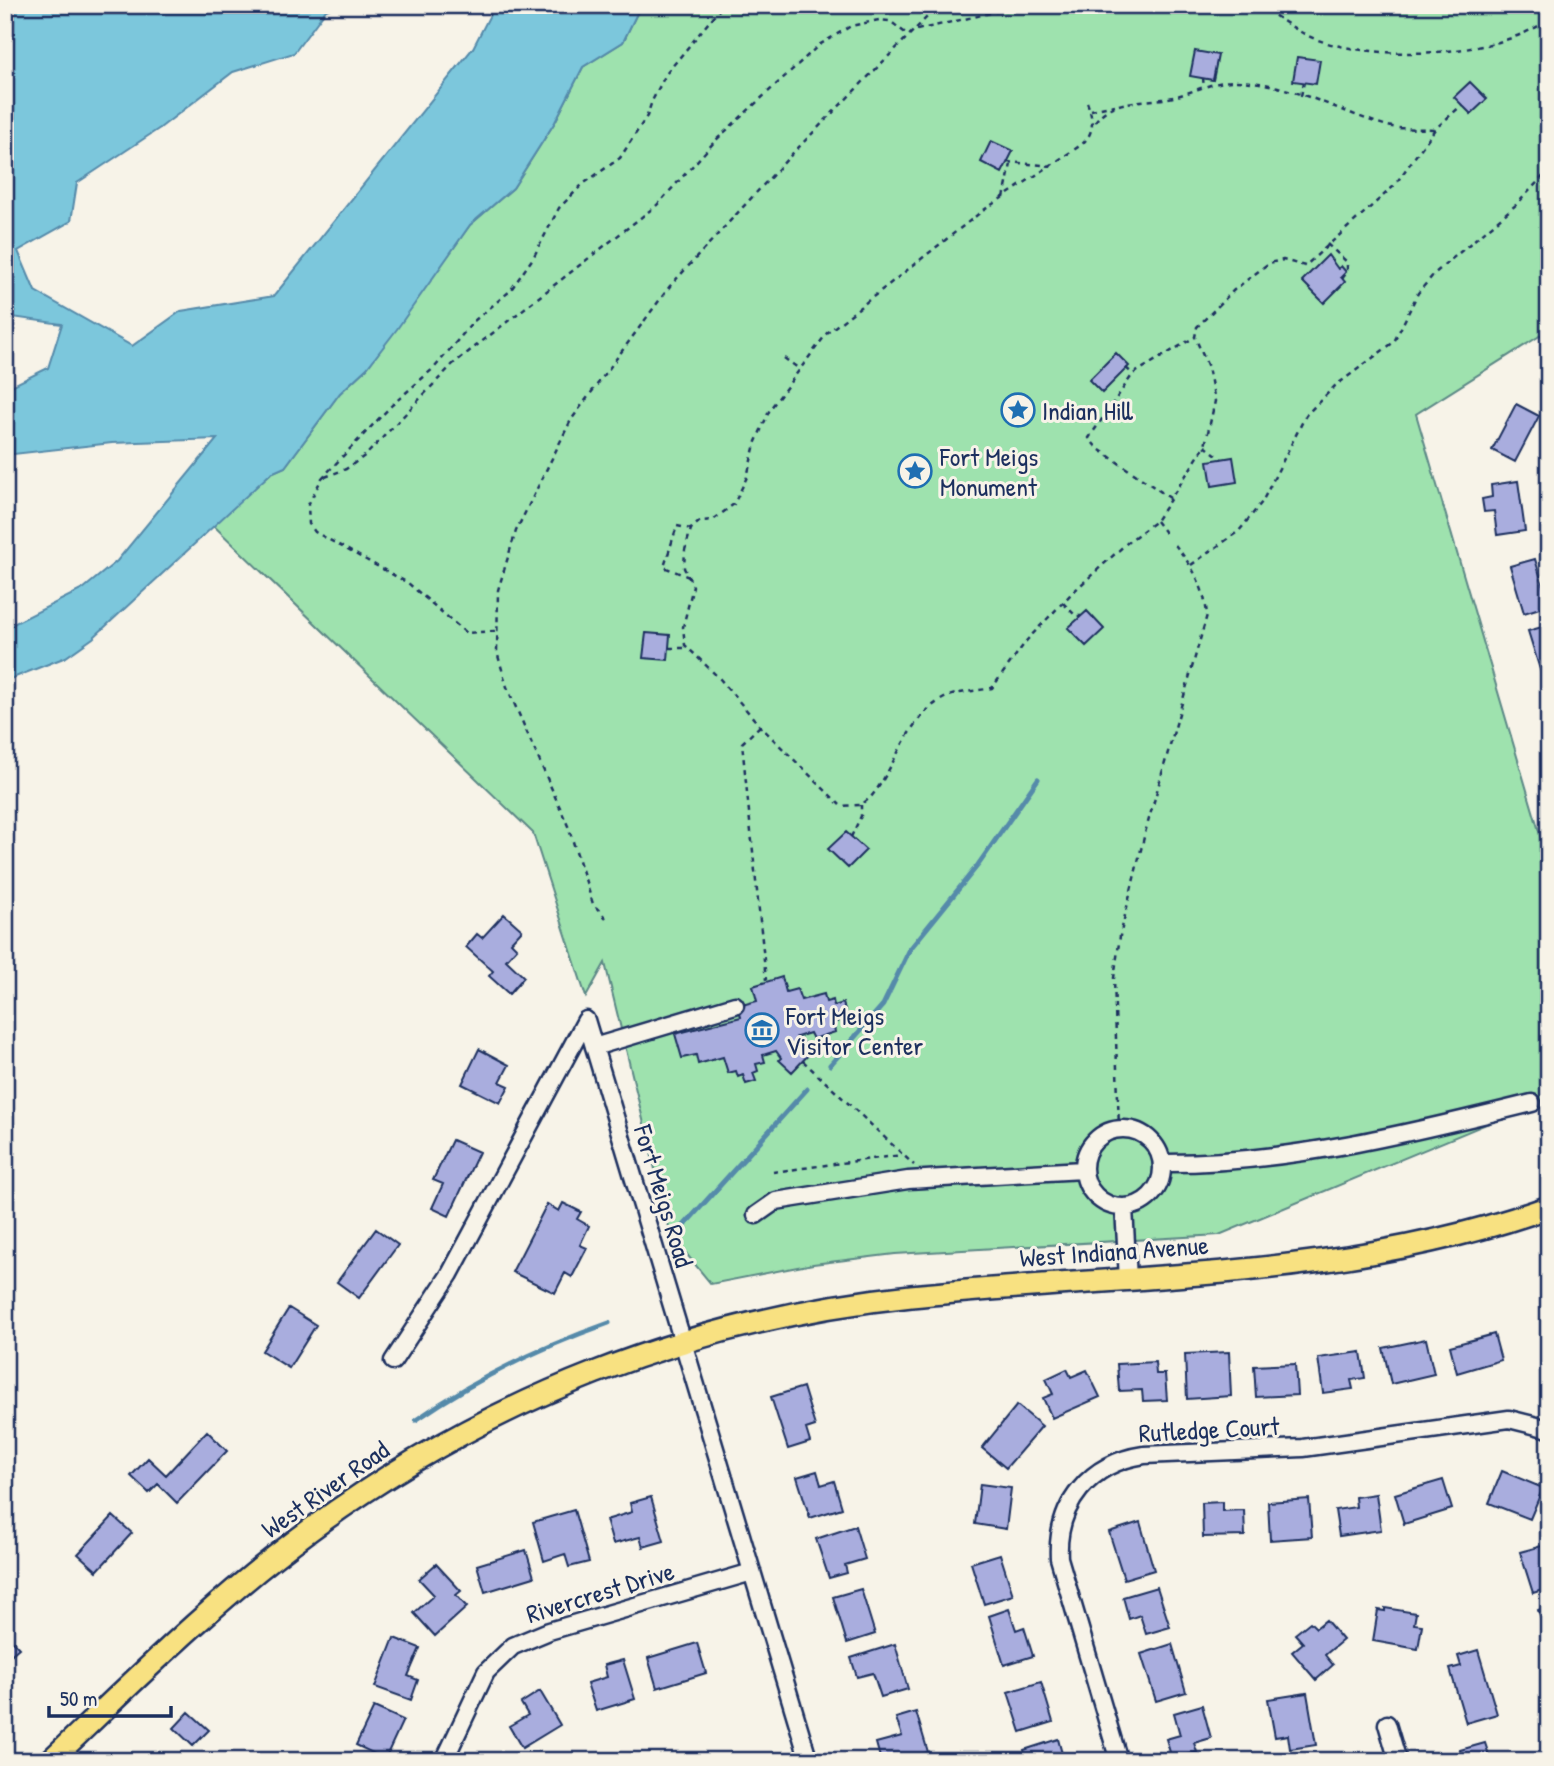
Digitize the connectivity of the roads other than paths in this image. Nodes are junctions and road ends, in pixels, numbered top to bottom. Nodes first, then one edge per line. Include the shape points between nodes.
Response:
1 (735, 1005) dead end
2 (594, 1047) junction
3 (1532, 1103) dead end
4 (1162, 1163) junction
5 (1083, 1170) junction
6 (1549, 1207) edge
7 (1124, 1208) junction
8 (756, 1214) dead end
9 (1128, 1279) junction
10 (681, 1340) junction
11 (393, 1361) dead end
12 (1549, 1429) edge
13 (752, 1572) junction
14 (1387, 1724) dead end
15 (50, 1761) edge
16 (444, 1761) edge
17 (809, 1761) edge
18 (1119, 1761) edge
19 (1398, 1761) edge

1 - 2 street via 696,1022
2 - 10 street, Fort Meigs Road
2 - 11 street, Fort Meigs Road via 586,1020 450,1274
3 - 4 street via 1324,1149 1202,1164
4 - 5 street via 1152,1142 1142,1134 1119,1129 1089,1147
4 - 7 street via 1157,1188 1149,1198
5 - 7 street via 1092,1194
5 - 8 street via 929,1179 776,1201
6 - 9 main road, West Indiana Avenue via 1396,1249 1330,1260
7 - 9 street
9 - 10 main road, West Indiana Avenue via 827,1307
10 - 13 street, Fort Meigs Road
10 - 15 main road, West River Road via 552,1388 440,1444 383,1480 308,1531 182,1636
12 - 18 street, Rutledge Court via 1521,1420 1488,1420 1315,1447 1144,1455 1119,1460 1097,1472 1079,1488 1066,1510 1059,1558
13 - 16 street, Rivercrest Drive via 548,1631 513,1646 486,1672
13 - 17 street, Fort Meigs Road
14 - 19 street

